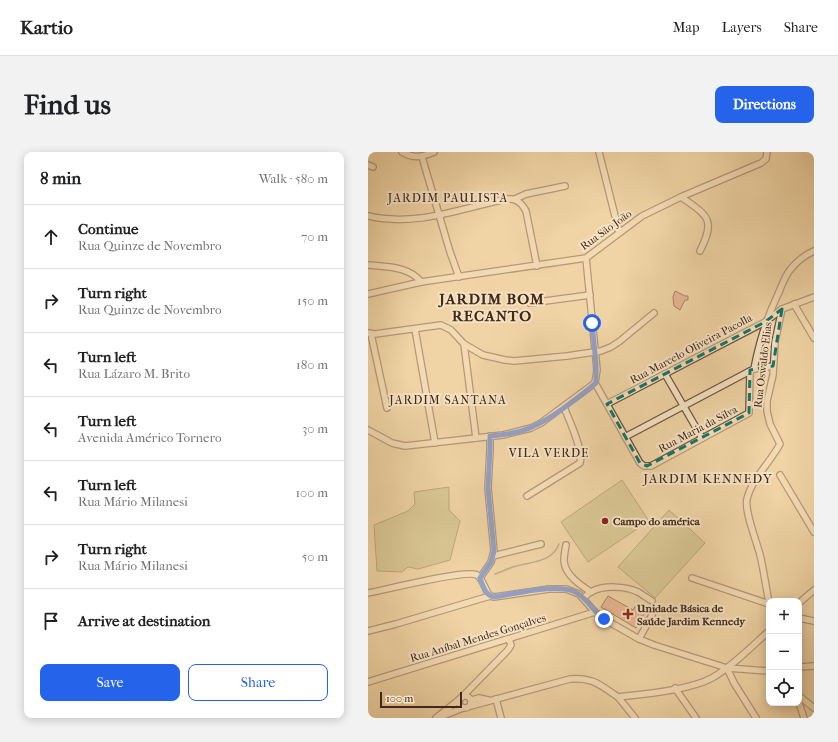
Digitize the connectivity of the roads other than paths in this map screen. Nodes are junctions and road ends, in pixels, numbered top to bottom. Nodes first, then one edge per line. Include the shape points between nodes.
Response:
1 (434, 152) edge
2 (599, 152) edge
3 (767, 152) edge
4 (405, 153) edge
5 (422, 157) junction
6 (566, 186) dead end
7 (681, 197) junction
8 (515, 199) junction
9 (440, 215) junction
10 (368, 216) edge
11 (619, 232) junction
12 (700, 251) dead end
13 (814, 251) edge
14 (586, 258) junction
15 (368, 265) edge
16 (537, 266) junction
17 (459, 277) junction
18 (421, 282) junction
19 (368, 294) edge
20 (590, 294) junction
21 (814, 297) edge
22 (530, 303) dead end
23 (794, 304) junction
24 (782, 309) junction
25 (654, 313) dead end
26 (765, 322) junction
27 (415, 329) junction
28 (370, 334) edge
29 (814, 338) edge
30 (464, 344) junction
31 (595, 353) junction
32 (773, 366) junction
33 (752, 370) junction
34 (665, 374) junction
35 (596, 383) junction
36 (607, 404) junction
37 (685, 406) junction
38 (564, 407) junction
39 (387, 408) dead end
40 (368, 430) edge
41 (490, 436) junction
42 (625, 437) junction
43 (476, 438) junction
44 (702, 438) junction
45 (435, 443) junction
46 (780, 475) dead end
47 (527, 496) dead end
48 (814, 532) edge
49 (541, 544) dead end
50 (566, 545) dead end
51 (493, 556) junction
52 (480, 578) junction
53 (692, 578) dead end
54 (814, 590) edge
55 (591, 592) junction
56 (368, 594) edge
57 (490, 596) junction
58 (584, 598) junction
59 (768, 598) edge
60 (652, 601) dead end
61 (802, 601) edge
62 (766, 602) edge
63 (595, 612) junction
64 (652, 615) dead end
65 (802, 619) edge
66 (814, 621) edge
67 (368, 631) edge
68 (766, 634) edge
69 (509, 639) junction
70 (639, 639) junction
71 (814, 666) edge
72 (802, 667) edge
73 (727, 668) junction
74 (766, 671) edge
75 (368, 682) edge
76 (472, 685) junction
77 (675, 688) junction
78 (618, 697) junction
79 (461, 698) junction
80 (802, 698) edge
81 (493, 699) junction
82 (471, 701) junction
83 (800, 706) edge
84 (463, 708) junction
85 (814, 708) edge
86 (436, 718) edge
87 (501, 718) edge
88 (635, 718) edge
89 (696, 718) edge
90 (756, 718) edge
91 (804, 718) edge

1 - 5 street
2 - 11 street
3 - 7 street, Rua São João via 766,159 761,162
4 - 5 street
5 - 9 street
6 - 8 street via 526,194
7 - 11 street, Rua São João via 642,216
7 - 12 street via 707,218 707,237
8 - 9 street via 505,199
8 - 16 street via 526,211
9 - 10 street via 390,219
9 - 17 street
11 - 14 street, Rua São João
13 - 26 street, Rua Maria da Silva via 789,271
14 - 16 street, Rua São João
14 - 20 street
15 - 18 street via 406,271
16 - 17 street, Rua São João
17 - 18 street, Rua São João
18 - 19 street, Rua São João
20 - 22 street
20 - 31 street
21 - 23 street, Rua Marcelo Oliveira Pacolla
23 - 24 street, Rua Marcelo Oliveira Pacolla
23 - 29 street
24 - 26 street, Rua Marcelo Oliveira Pacolla
24 - 32 street, Rua Oswaldo Elias
25 - 31 street via 611,347
26 - 33 street, Rua Maria da Silva
26 - 34 street, Rua Marcelo Oliveira Pacolla
27 - 28 street
27 - 30 street via 445,326
27 - 45 street
28 - 39 street
30 - 31 street via 484,355 505,360
30 - 43 street
31 - 35 street
32 - 33 street
32 - 59 street, Rua Oswaldo Elias via 767,411 780,444 754,482 746,501
33 - 37 street
33 - 44 street, Rua Maria da Silva via 749,413
34 - 36 street, Rua Marcelo Oliveira Pacolla
34 - 37 street
35 - 36 street
35 - 38 street
36 - 42 street
37 - 42 street
37 - 44 street
38 - 41 street via 531,428
38 - 47 street via 580,450 580,463
40 - 45 street via 405,446
41 - 43 street
41 - 51 street via 488,488
42 - 44 street, Rua Maria da Silva via 644,466 651,466
43 - 45 street
46 - 48 street
49 - 51 street
50 - 55 street via 566,569 580,585
51 - 52 street
52 - 56 street via 473,574 453,576
52 - 57 street
53 - 62 street
54 - 61 street
55 - 58 street
55 - 60 street via 601,588 628,588
57 - 58 street via 559,588 573,590
57 - 67 street
58 - 63 street
63 - 69 street, Rua Aníbal Mendes Gonçalves
63 - 70 street
64 - 70 street
65 - 66 street
68 - 73 street
69 - 75 street, Rua Aníbal Mendes Gonçalves
69 - 76 street via 508,650
70 - 73 street
71 - 72 street
73 - 74 street
73 - 77 street via 693,685
73 - 90 street
76 - 79 street
76 - 82 street
77 - 78 street
77 - 89 street
78 - 81 street via 594,681 579,678
78 - 88 street
79 - 82 street via 467,696
79 - 84 street via 459,703
79 - 86 street
80 - 85 street
81 - 82 street via 479,698
81 - 87 street
82 - 84 street via 469,708
83 - 91 street
84 - 86 street

